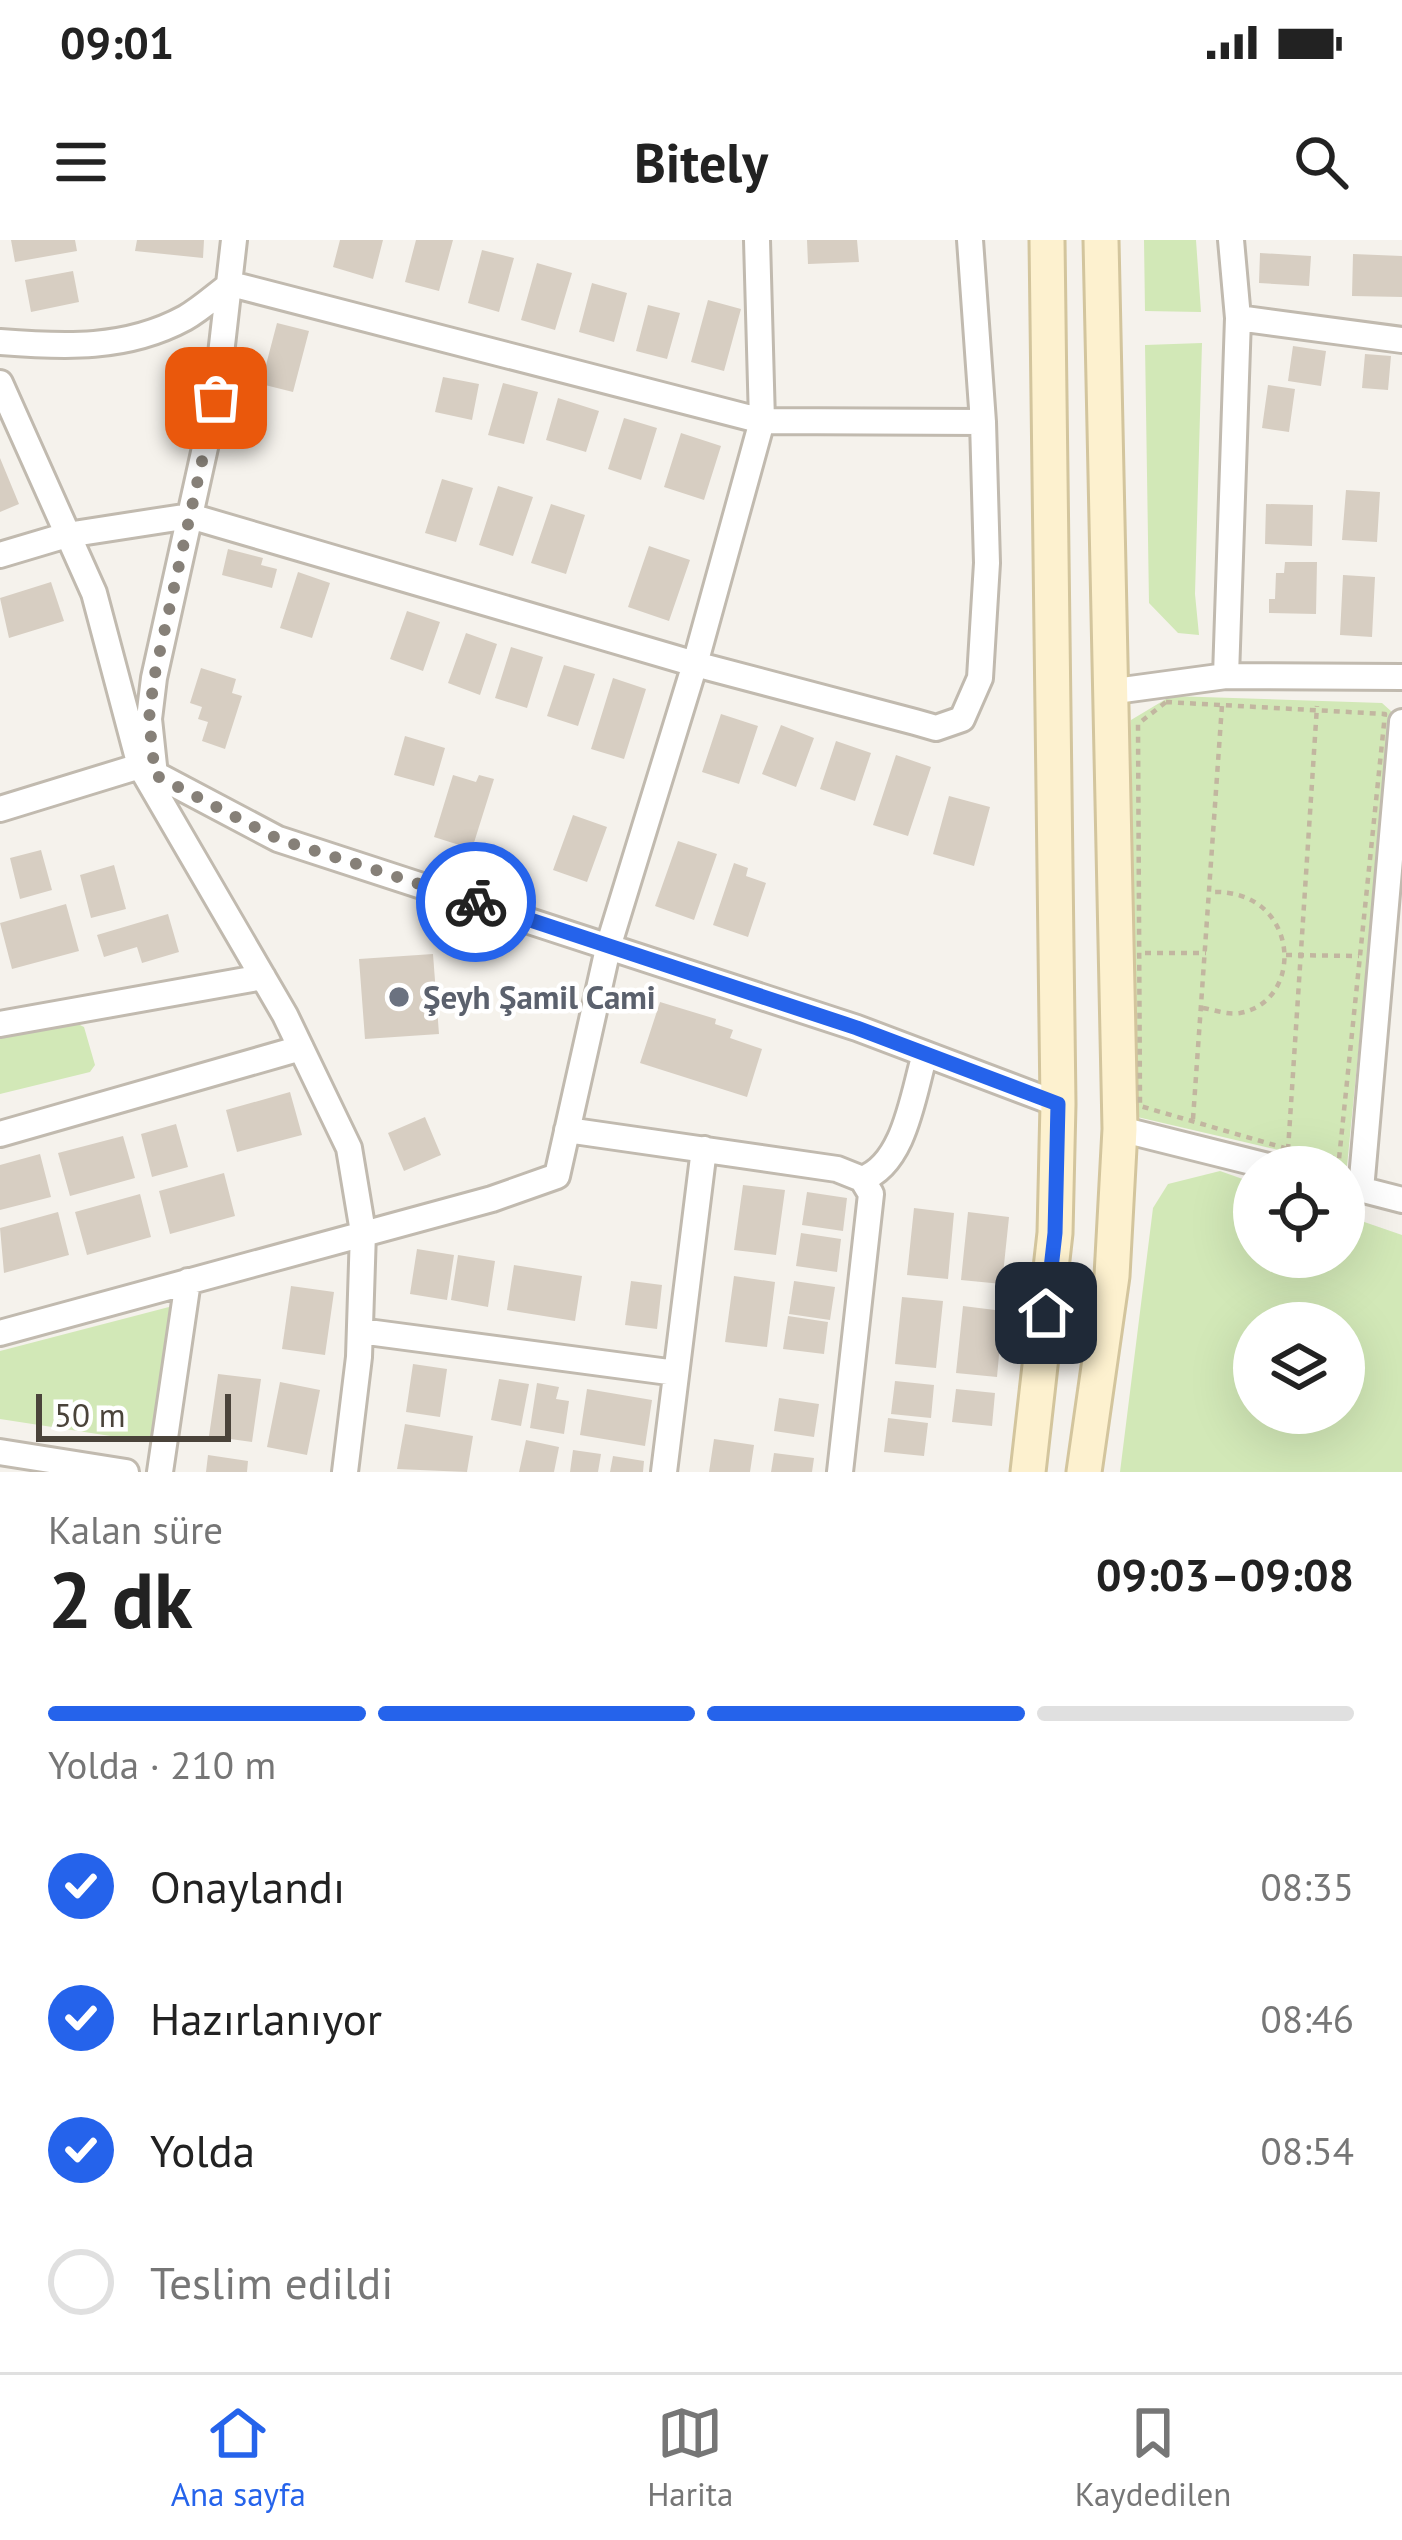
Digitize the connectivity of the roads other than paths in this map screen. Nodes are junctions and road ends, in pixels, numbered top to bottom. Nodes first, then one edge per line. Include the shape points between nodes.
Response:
1 (234, 240) edge
2 (758, 240) edge
3 (970, 240) edge
4 (1047, 240) edge
5 (1101, 240) edge
6 (1231, 240) edge
7 (231, 284) junction
8 (1238, 317) junction
9 (1402, 340) edge
10 (0, 342) edge
11 (0, 383) edge
12 (762, 421) junction
13 (983, 422) junction
14 (190, 516) junction
15 (67, 536) junction
16 (0, 555) edge
17 (695, 664) junction
18 (1226, 676) junction
19 (1402, 677) edge
20 (1108, 692) junction
21 (1402, 722) edge
22 (148, 771) junction
23 (0, 809) edge
24 (609, 944) junction
25 (263, 977) junction
26 (0, 1024) edge
27 (301, 1048) junction
28 (926, 1054) junction
29 (1058, 1104) junction
30 (1120, 1129) junction
31 (567, 1130) junction
32 (0, 1134) edge
33 (1236, 1146) edge
34 (1357, 1146) edge
35 (704, 1149) junction
36 (862, 1179) junction
37 (1365, 1190) edge
38 (1402, 1200) edge
39 (364, 1232) junction
40 (188, 1281) junction
41 (360, 1331) junction
42 (0, 1333) edge
43 (676, 1373) junction
44 (0, 1452) edge
45 (126, 1472) edge
46 (160, 1472) edge
47 (345, 1472) edge
48 (664, 1472) edge
49 (840, 1472) edge
50 (1028, 1472) edge
51 (1084, 1472) edge

1 - 7 street
2 - 12 street
3 - 13 street
4 - 29 street
5 - 20 street
6 - 8 street
7 - 10 street via 184,318 131,338 92,347
7 - 12 street
7 - 14 street
8 - 9 street
8 - 18 street
11 - 15 street
12 - 13 street
12 - 17 street
13 - 17 street via 988,563 980,678 962,719 936,728
14 - 15 street
14 - 17 street
14 - 22 street via 154,678
15 - 16 street
15 - 22 street via 94,593
17 - 24 street
18 - 19 street
18 - 20 street
20 - 30 street via 1128,953
21 - 34 street
22 - 23 street
22 - 24 street via 278,839
22 - 25 street
24 - 28 street
24 - 31 street
25 - 26 street
25 - 27 street
27 - 32 street
27 - 39 street via 349,1148
28 - 29 street
28 - 36 street via 894,1153
29 - 50 street via 1055,1233
30 - 33 street
30 - 51 street via 1112,1276
31 - 35 street
31 - 39 street via 557,1177
35 - 36 street
35 - 43 street
36 - 49 street via 871,1194
37 - 38 street
39 - 40 street
39 - 41 street
40 - 42 street
40 - 46 street
41 - 43 street
41 - 47 street
43 - 48 street
44 - 45 street

